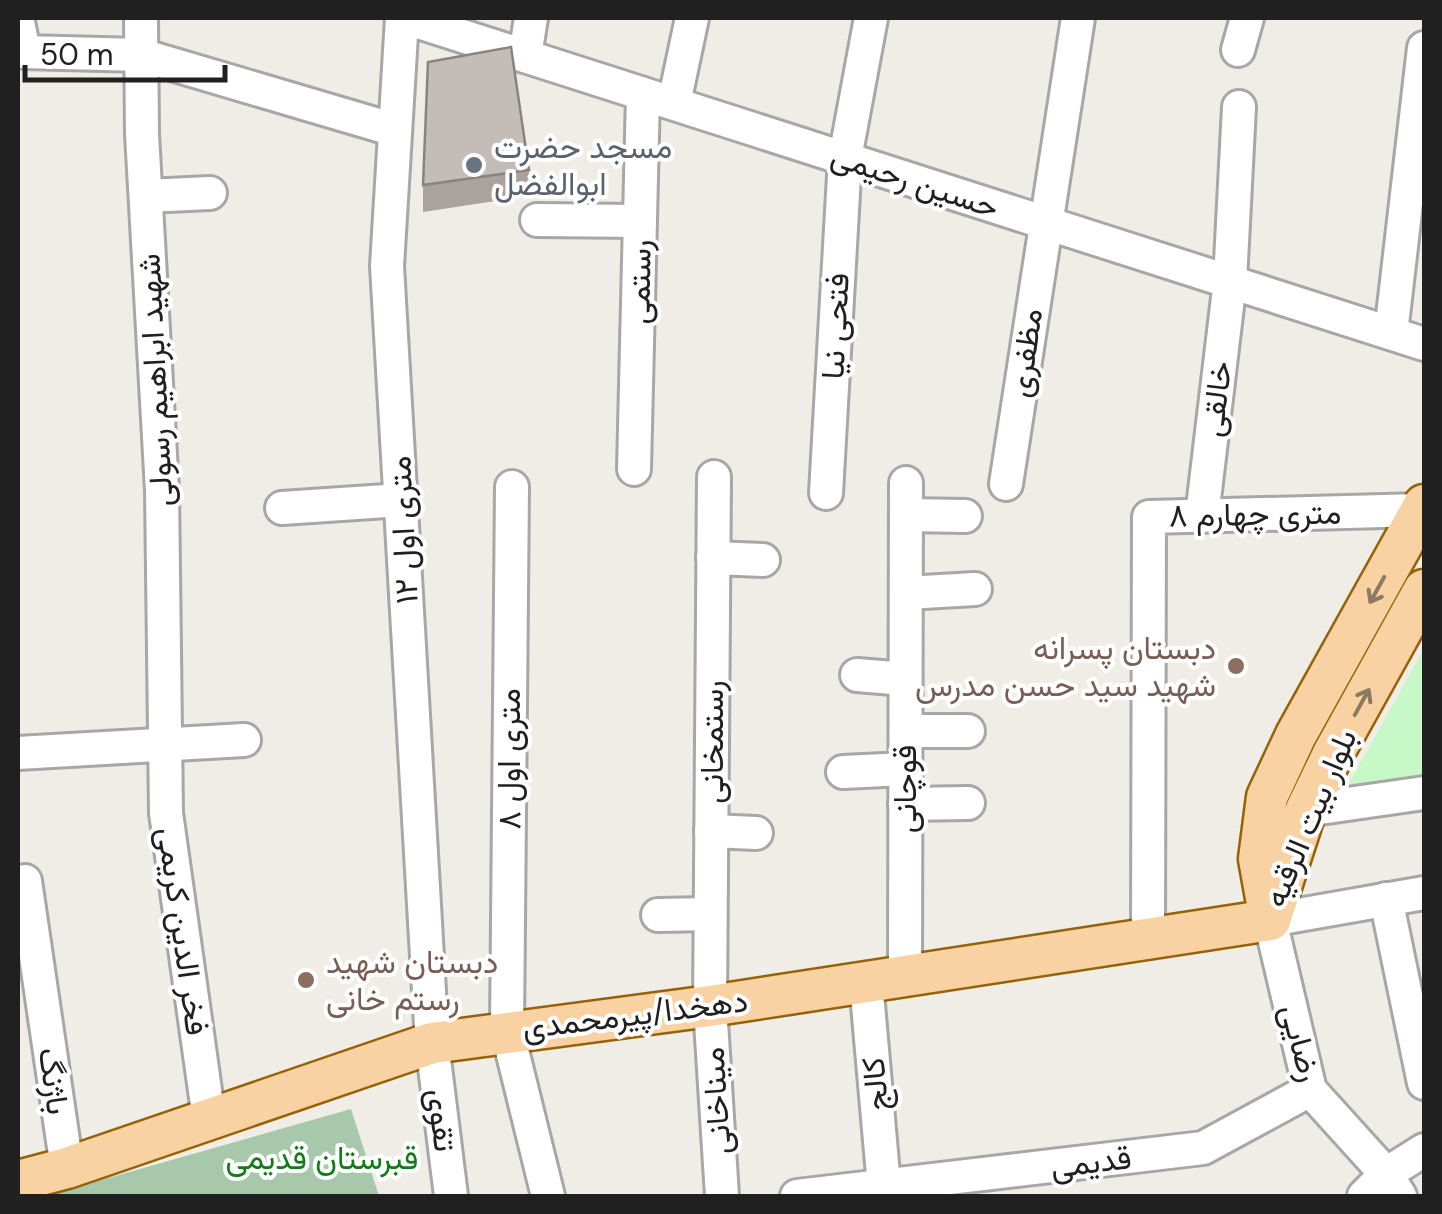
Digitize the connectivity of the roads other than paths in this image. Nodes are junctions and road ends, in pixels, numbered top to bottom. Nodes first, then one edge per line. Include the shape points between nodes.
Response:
1 (141, 18) edge
2 (404, 18) edge
3 (531, 18) edge
4 (692, 18) edge
5 (871, 18) edge
6 (1078, 18) edge
7 (1247, 18) edge
8 (18, 22) edge
9 (1424, 48) edge
10 (1238, 50) dead end
11 (141, 55) junction
12 (526, 56) junction
13 (659, 98) junction
14 (1239, 107) dead end
15 (395, 130) junction
16 (845, 158) junction
17 (210, 194) dead end
18 (146, 196) junction
19 (537, 220) dead end
20 (640, 221) junction
21 (1044, 222) junction
22 (1230, 282) junction
23 (1392, 333) junction
24 (1424, 344) edge
25 (634, 470) dead end
26 (714, 477) dead end
27 (1006, 484) dead end
28 (512, 487) dead end
29 (826, 493) dead end
30 (401, 500) junction
31 (282, 508) dead end
32 (1423, 508) edge
33 (965, 516) dead end
34 (1202, 516) junction
35 (713, 558) junction
36 (763, 560) dead end
37 (975, 589) dead end
38 (1424, 590) edge
39 (906, 593) junction
40 (857, 675) dead end
41 (906, 679) junction
42 (906, 730) junction
43 (968, 731) dead end
44 (244, 740) dead end
45 (166, 743) junction
46 (18, 753) edge
47 (906, 769) junction
48 (843, 772) dead end
49 (1424, 792) edge
50 (968, 802) dead end
51 (905, 804) junction
52 (1306, 810) junction
53 (711, 830) junction
54 (756, 833) dead end
55 (18, 883) edge
56 (1424, 892) edge
57 (1386, 899) junction
58 (710, 914) junction
59 (658, 915) dead end
60 (1270, 920) junction
61 (1148, 938) junction
62 (886, 979) junction
63 (1416, 1003) edge
64 (710, 1006) junction
65 (507, 1030) junction
66 (432, 1043) junction
67 (1424, 1083) edge
68 (1310, 1090) junction
69 (209, 1119) junction
70 (1424, 1150) edge
71 (67, 1168) junction
72 (18, 1180) edge
73 (884, 1186) junction
74 (1383, 1189) edge
75 (452, 1196) edge
76 (548, 1196) edge
77 (722, 1196) edge
78 (798, 1196) edge

1 - 11 street, شهید ابراهیم رسولی
2 - 12 street, حسین رحیمی
2 - 15 street, ۱۲ متری اول
3 - 12 street
4 - 13 street, رستمی
5 - 16 street, فتحی نیا
6 - 21 street, مظفری
7 - 10 street
8 - 11 street via 24,52
9 - 23 street
11 - 15 street
11 - 18 street, شهید ابراهیم رسولی
12 - 13 street, حسین رحیمی
13 - 16 street, حسین رحیمی
13 - 20 street, رستمی
14 - 22 street, خالقی
15 - 30 street, ۱۲ متری اول via 387,266
16 - 21 street, حسین رحیمی
16 - 29 street, فتحی نیا
17 - 18 street
18 - 45 street, شهید ابراهیم رسولی via 162,490
19 - 20 street
20 - 25 street, رستمی
21 - 22 street, حسین رحیمی
21 - 27 street, مظفری
22 - 23 street, حسین رحیمی
22 - 34 street, خالقی
23 - 24 street, حسین رحیمی
26 - 35 street, رستمخانی
28 - 65 street, ۸ متری اول
30 - 31 street
30 - 66 street, ۱۲ متری اول
32 - 34 street, ۸ متری چهارم
32 -> 60 main road, بلوار بیت الرقیه via 1266,796 1259,859
33 - 39 street, قوچانی via 906,499
34 - 61 street, ۸ متری چهارم via 1149,517
35 - 36 street
35 - 53 street, رستمخانی
37 - 39 street
52 -> 38 main road, بلوار بیت الرقیه
39 - 41 street, قوچانی
40 - 41 street
41 - 42 street, قوچانی
42 - 43 street
42 - 47 street, قوچانی
44 - 45 street
45 - 46 street
45 - 69 street, فخر الدین کریمی via 166,813
47 - 48 street
47 - 51 street, قوچانی
49 - 52 street
50 - 51 street
51 - 62 street, قوچانی
52 - 60 main road, بلوار بیت الرقیه
53 - 54 street
53 - 58 street, رستمخانی
55 - 71 street, باژنگ via 24,882
56 - 57 street
57 - 60 street
57 - 63 street
58 - 59 street
58 - 64 street, رستمخانی
60 - 61 main road, دهخدا/پیرمحمدی
60 - 68 street, رضایی
61 - 62 main road, دهخدا/پیرمحمدی
62 - 64 main road, دهخدا/پیرمحمدی
62 - 73 street, کالج
63 - 67 street
64 - 65 main road, دهخدا/پیرمحمدی
64 - 77 street, میناخانی
65 - 66 main road, دهخدا/پیرمحمدی
65 - 76 street, ۸ متری اول
66 - 69 main road, دهخدا/پیرمحمدی
66 - 75 street, تقوی
68 - 73 street, قدیمی via 1203,1148
68 - 74 street, رضایی
69 - 71 main road, دهخدا/پیرمحمدی
70 - 74 street
71 - 72 main road, دهخدا/پیرمحمدی
73 - 78 street, قدیمی

